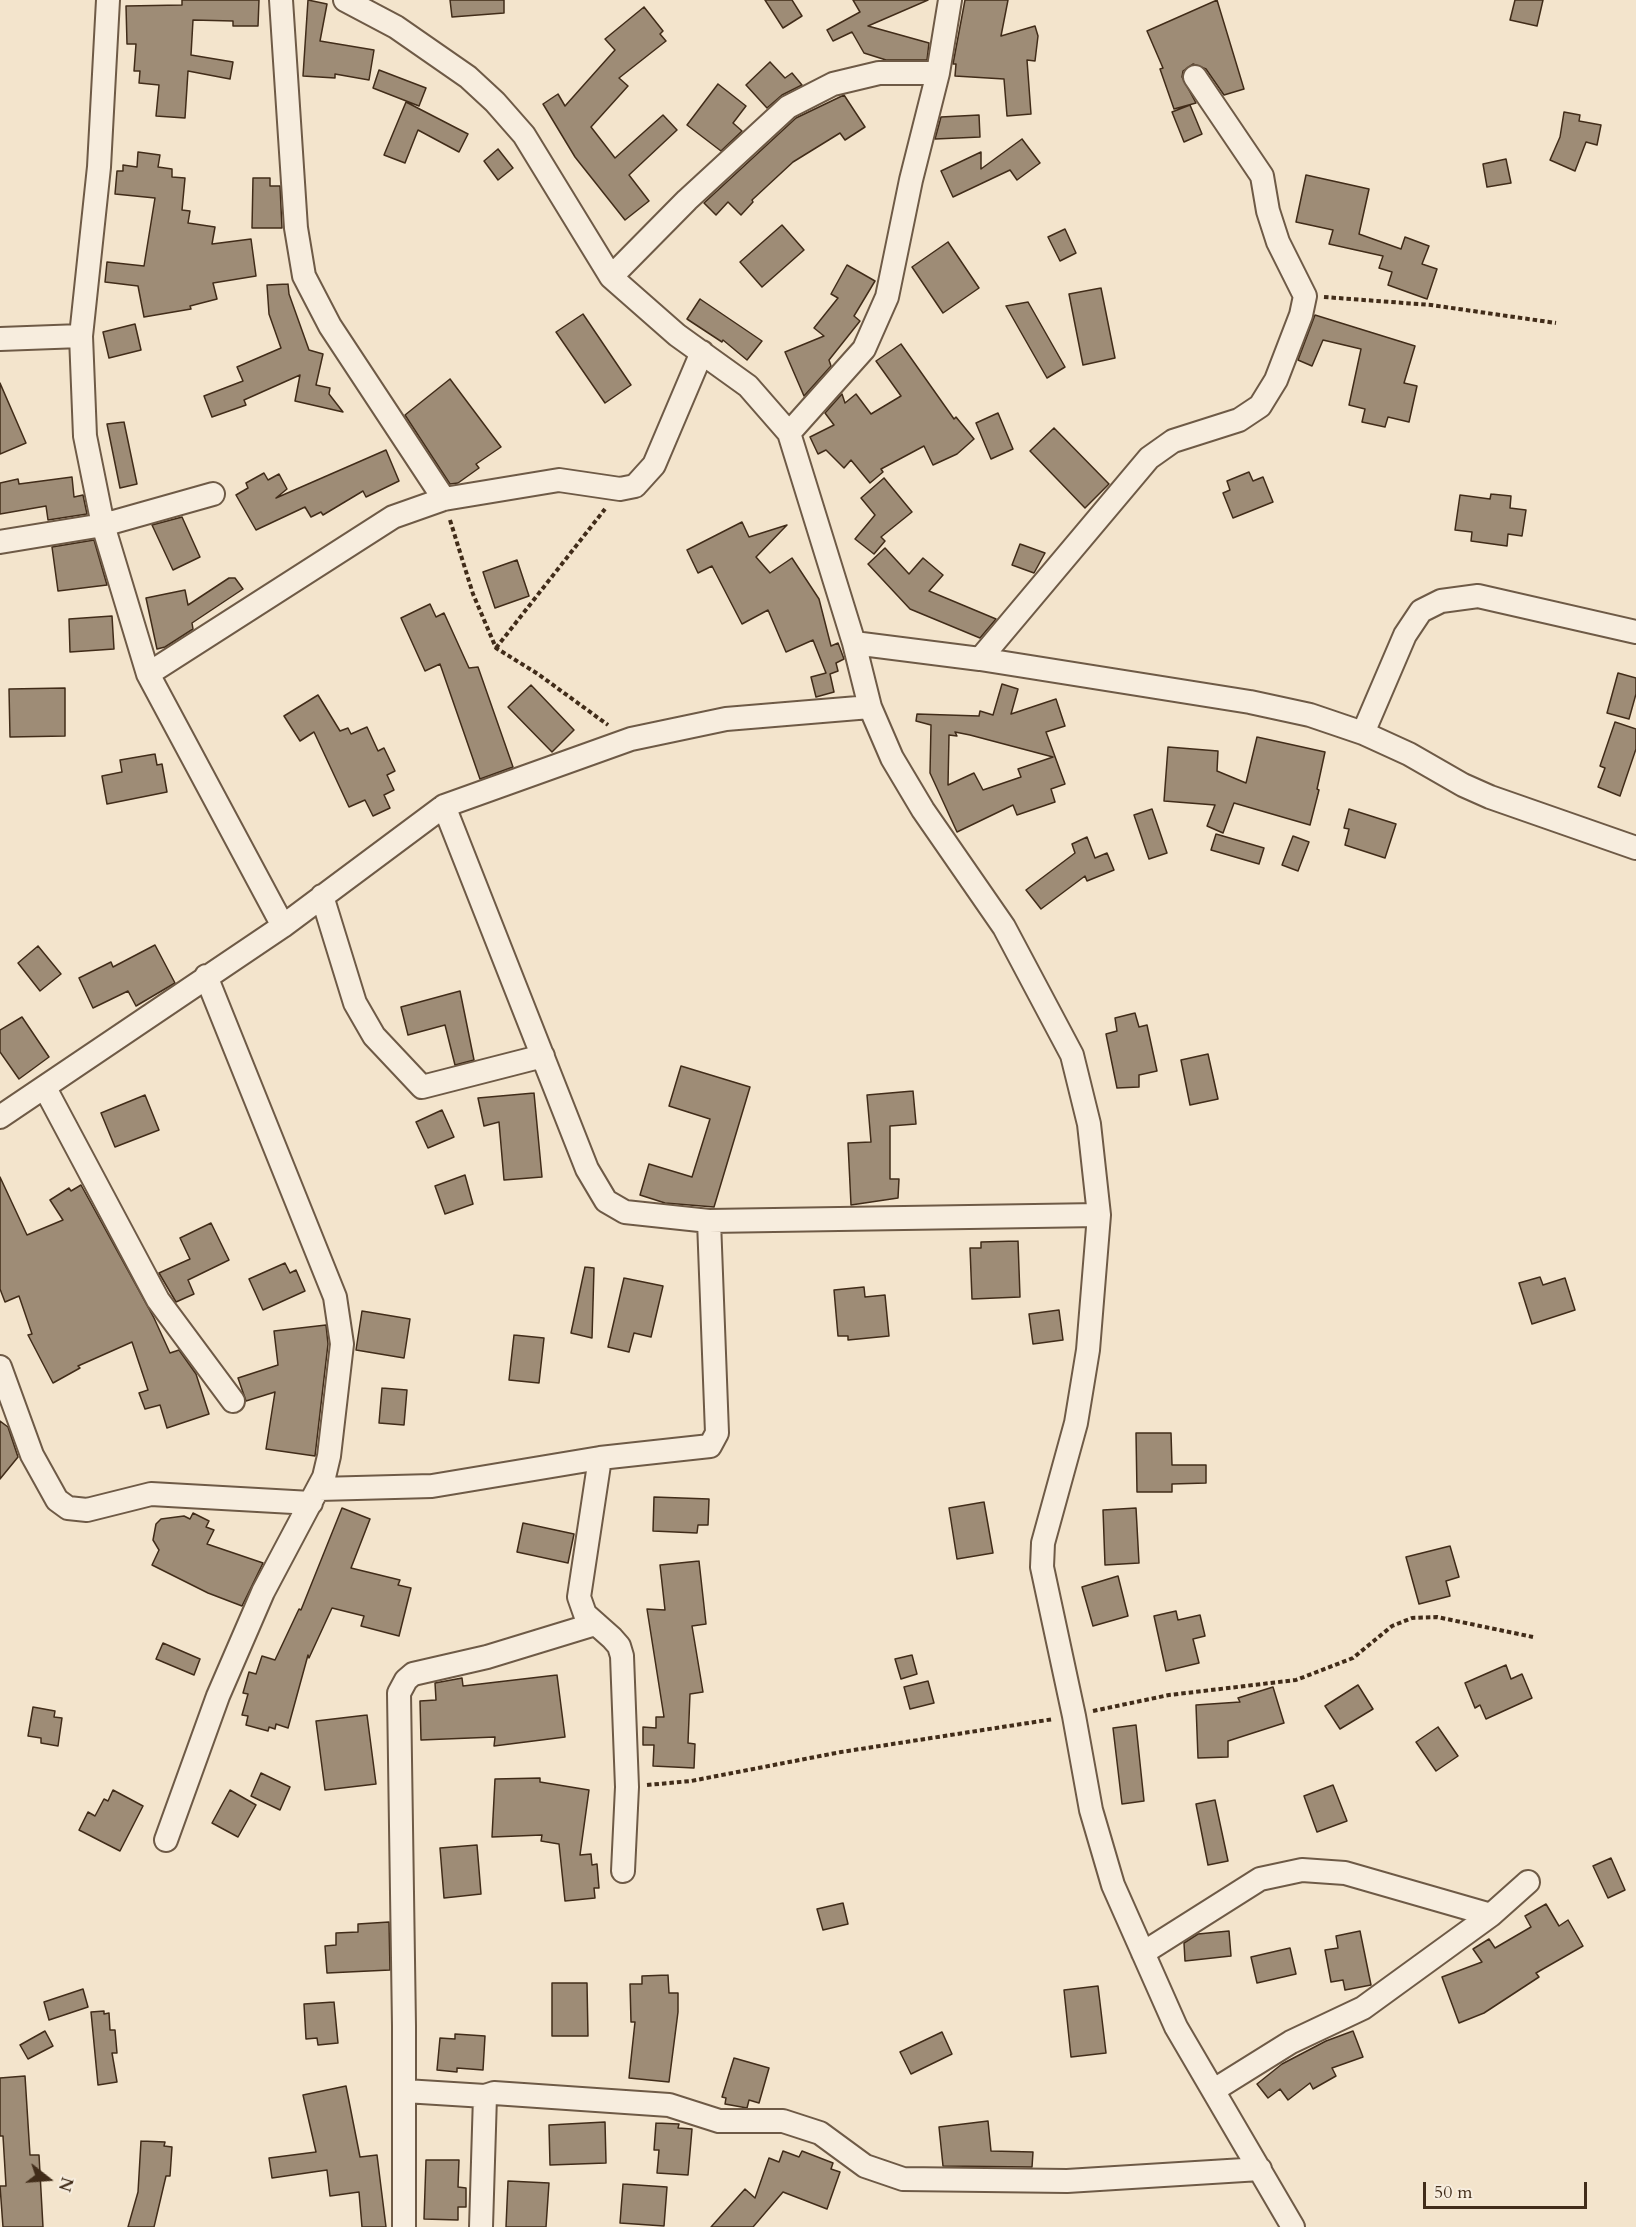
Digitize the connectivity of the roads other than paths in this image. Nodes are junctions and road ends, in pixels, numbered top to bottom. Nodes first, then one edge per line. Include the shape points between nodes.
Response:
1 (108, 0) edge
2 (281, 0) edge
3 (345, 0) edge
4 (950, 0) edge
5 (938, 73) junction
6 (1195, 77) dead end
7 (611, 277) junction
8 (81, 336) junction
9 (0, 339) edge
10 (702, 352) junction
11 (789, 433) junction
12 (213, 494) dead end
13 (444, 499) junction
14 (103, 525) junction
15 (0, 542) edge
16 (1636, 632) edge
17 (854, 643) junction
18 (980, 659) junction
19 (148, 674) junction
20 (870, 707) junction
21 (1363, 733) junction
22 (444, 806) junction
23 (1636, 848) edge
24 (322, 896) junction
25 (283, 926) junction
26 (206, 976) junction
27 (543, 1056) junction
28 (45, 1088) junction
29 (0, 1117) edge
30 (1098, 1215) junction
31 (709, 1221) junction
32 (0, 1367) edge
33 (232, 1401) dead end
34 (600, 1458) junction
35 (315, 1496) junction
36 (595, 1624) junction
37 (166, 1840) dead end
38 (623, 1871) dead end
39 (1528, 1882) dead end
40 (1491, 1915) junction
41 (1143, 1953) junction
42 (1214, 2090) junction
43 (405, 2091) junction
44 (485, 2096) junction
45 (1260, 2169) junction
46 (404, 2227) edge
47 (481, 2227) edge
48 (1293, 2227) edge

1 - 8 street via 99,167
2 - 13 street via 296,228 304,276 330,326
3 - 7 street via 396,27 468,77 495,102 524,135
4 - 5 street
5 - 7 street via 879,73 833,84 788,107
5 - 11 street via 887,297 877,324 864,349
6 - 18 street via 1262,176 1278,242 1305,296 1301,315 1276,380 1260,406 1239,420 1173,441 1149,458
7 - 10 street
8 - 9 street
8 - 14 street via 85,436
10 - 11 street via 748,386
10 - 13 street via 654,465 635,486 620,489 559,480
11 - 17 street
12 - 14 street
13 - 19 street via 393,517
14 - 15 street
14 - 19 street
16 - 21 street via 1478,596 1441,601 1421,611 1405,635
17 - 18 street
17 - 20 street
18 - 21 street via 1250,702 1310,715
19 - 25 street
20 - 22 street via 726,719 630,739
20 - 30 street via 892,758 1004,927 1072,1054 1089,1124
21 - 23 street via 1409,753 1490,798
22 - 24 street
22 - 27 street
24 - 25 street
24 - 27 street via 355,1003 374,1036 422,1087
25 - 26 street
26 - 28 street
26 - 35 street via 335,1297 342,1344 329,1456
27 - 31 street via 587,1169 606,1201 625,1212
28 - 29 street
28 - 33 street via 158,1300
30 - 31 street
30 - 41 street via 1088,1350 1076,1423 1043,1544 1042,1567 1090,1810 1113,1886
31 - 34 street via 717,1433 710,1446
32 - 35 street via 32,1455 57,1500 68,1508 87,1510 151,1494
34 - 35 street via 432,1486
34 - 36 street via 579,1598 585,1614
35 - 37 street via 263,1592 227,1675
36 - 38 street via 619,1646 622,1656 627,1787
36 - 43 street via 487,1657 413,1674 399,1693
39 - 40 street
40 - 41 street via 1346,1873 1302,1870 1260,1879
40 - 42 street via 1363,2008 1291,2042
41 - 42 street via 1176,2026
42 - 45 street
43 - 44 street
43 - 46 street
44 - 45 street via 494,2093 658,2104 719,2121 783,2121 820,2133 865,2166 903,2179 1067,2181
44 - 47 street
45 - 48 street

